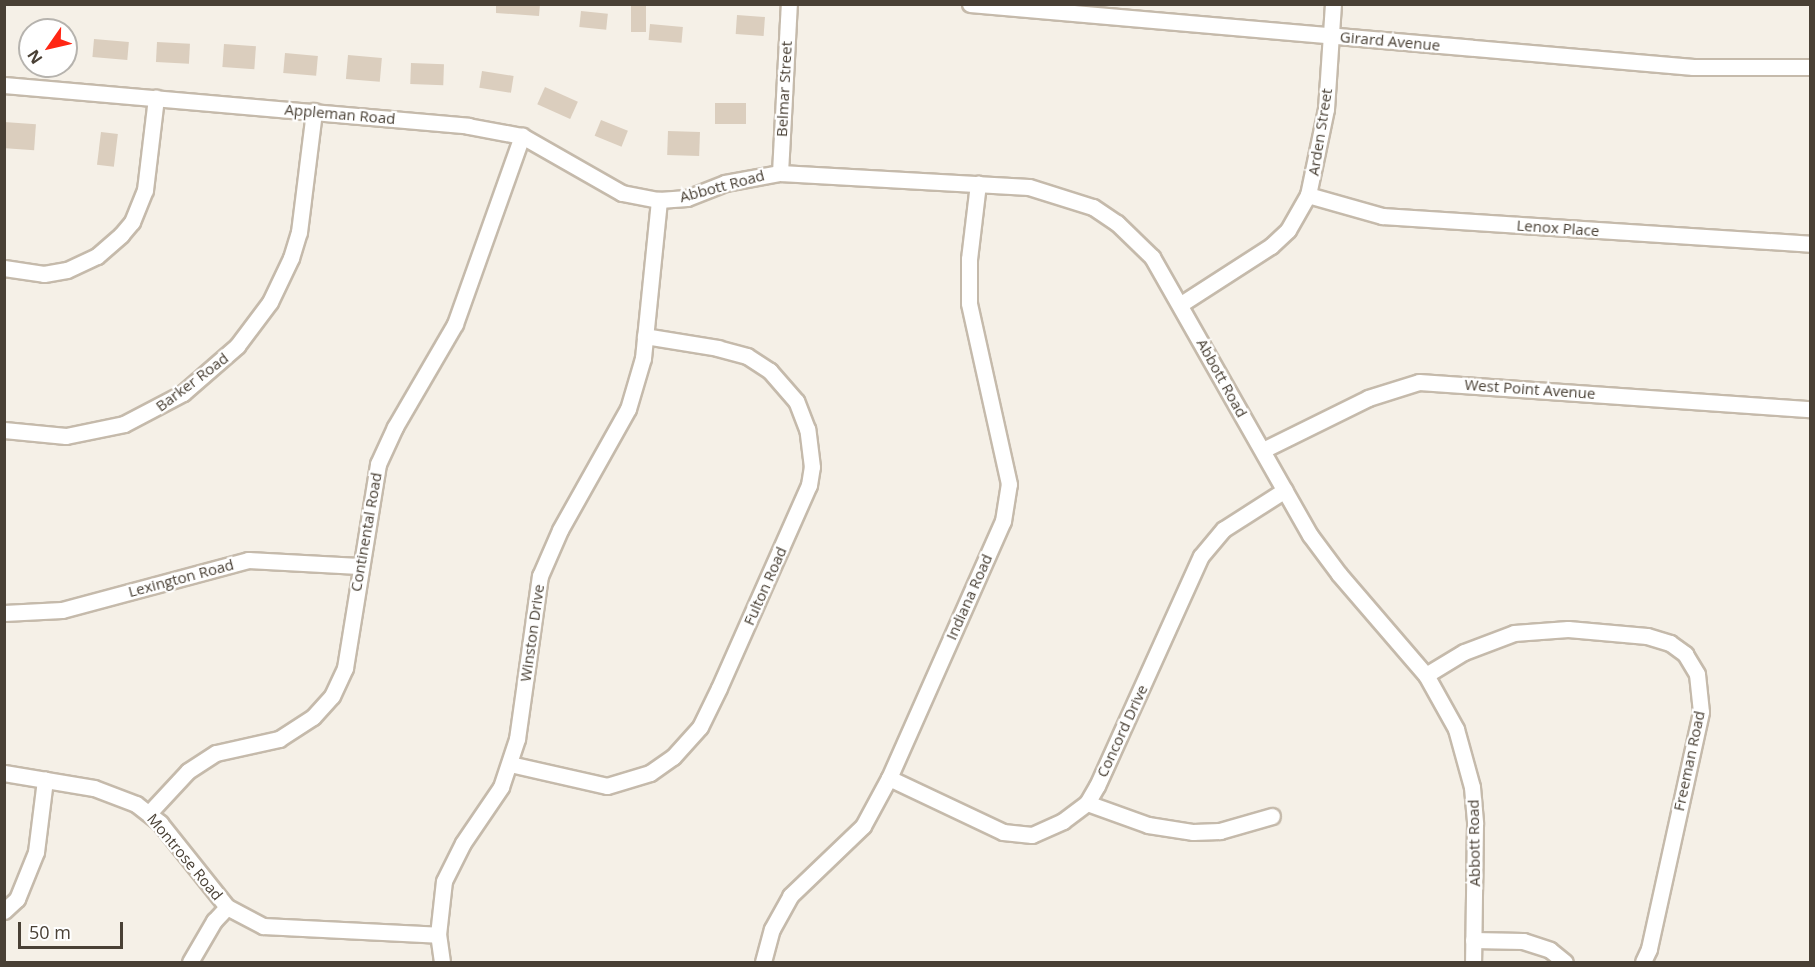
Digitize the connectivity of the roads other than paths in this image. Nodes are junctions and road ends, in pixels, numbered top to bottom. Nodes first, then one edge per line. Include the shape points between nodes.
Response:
1 (789, 4) edge
2 (970, 4) edge
3 (1333, 4) edge
4 (1330, 36) junction
5 (1810, 67) edge
6 (4, 85) edge
7 (156, 98) junction
8 (315, 111) junction
9 (522, 136) junction
10 (780, 173) junction
11 (978, 184) junction
12 (1308, 195) junction
13 (659, 200) junction
14 (1810, 244) edge
15 (4, 268) edge
16 (1181, 304) junction
17 (645, 336) junction
18 (1810, 409) edge
19 (4, 430) edge
20 (1263, 450) junction
21 (1285, 490) junction
22 (359, 566) junction
23 (4, 612) edge
24 (1426, 675) junction
25 (510, 764) junction
26 (4, 772) edge
27 (889, 778) junction
28 (45, 780) junction
29 (1086, 803) junction
30 (149, 813) junction
31 (1272, 816) dead end
32 (227, 907) junction
33 (4, 911) edge
34 (438, 935) junction
35 (1473, 940) junction
36 (189, 963) edge
37 (442, 963) edge
38 (763, 963) edge
39 (1473, 963) edge
40 (1565, 963) edge
41 (1643, 963) edge

1 - 10 street, Belmar Street
2 - 4 street, Girard Avenue
3 - 4 street, Arden Street
4 - 5 street, Girard Avenue via 1693,68
4 - 12 street, Arden Street via 1326,109
6 - 7 street, Appleman Road
7 - 8 street, Appleman Road
7 - 15 street via 146,190 132,222 121,235 97,256 67,270 44,274
8 - 9 street, Appleman Road via 468,126
8 - 19 street, Barker Road via 299,232 291,258 270,302 237,346 183,393 124,424 66,436
9 - 13 street, Appleman Road via 622,193
9 - 22 street, Continental Road via 454,324 378,464
10 - 11 street, Abbott Road
10 - 13 street, Abbott Road via 725,183 687,198
11 - 16 street, Abbott Road via 1042,189 1093,207 1118,223 1152,257
11 - 27 street, Indiana Road via 969,259 969,303 998,428 1009,484 1008,501 1003,521
12 - 14 street, Lenox Place via 1382,216
12 - 16 street, Arden Street via 1288,230 1271,246
13 - 17 street, Winston Drive
16 - 20 street, Abbott Road
17 - 25 street, Winston Drive via 628,409 560,530 540,576
17 - 25 street, Fulton Road via 747,356 770,371 796,401 807,429 812,466 809,485 700,727 673,757 650,773 607,786
18 - 20 street, West Point Avenue via 1419,382 1368,398
20 - 21 street, Abbott Road
21 - 24 street, Abbott Road via 1310,535 1339,574
21 - 29 street, Concord Drive via 1224,529 1201,556
22 - 23 street, Lexington Road via 248,560 62,610
22 - 30 street, Continental Road via 345,669 324,708 279,739 216,753 188,771
24 - 35 street, Abbott Road via 1456,729 1472,788
24 - 41 street, Freeman Road via 1490,639 1525,632 1568,629 1647,636 1670,643 1685,654 1697,674 1701,712
25 - 34 street, Winston Drive via 501,787 463,843 444,881
26 - 28 street, Montrose Road
27 - 29 street via 1003,832 1043,832
27 - 38 street, Indiana Road via 863,826 782,907
28 - 30 street, Montrose Road via 105,792
28 - 33 street via 36,852 17,899
29 - 31 street via 1148,825 1193,832 1220,831
30 - 32 street, Montrose Road
32 - 34 street, Montrose Road via 263,926
32 - 36 street via 207,931
34 - 37 street, Winston Drive
35 - 39 street, Abbott Road
35 - 40 street via 1523,940 1550,950

